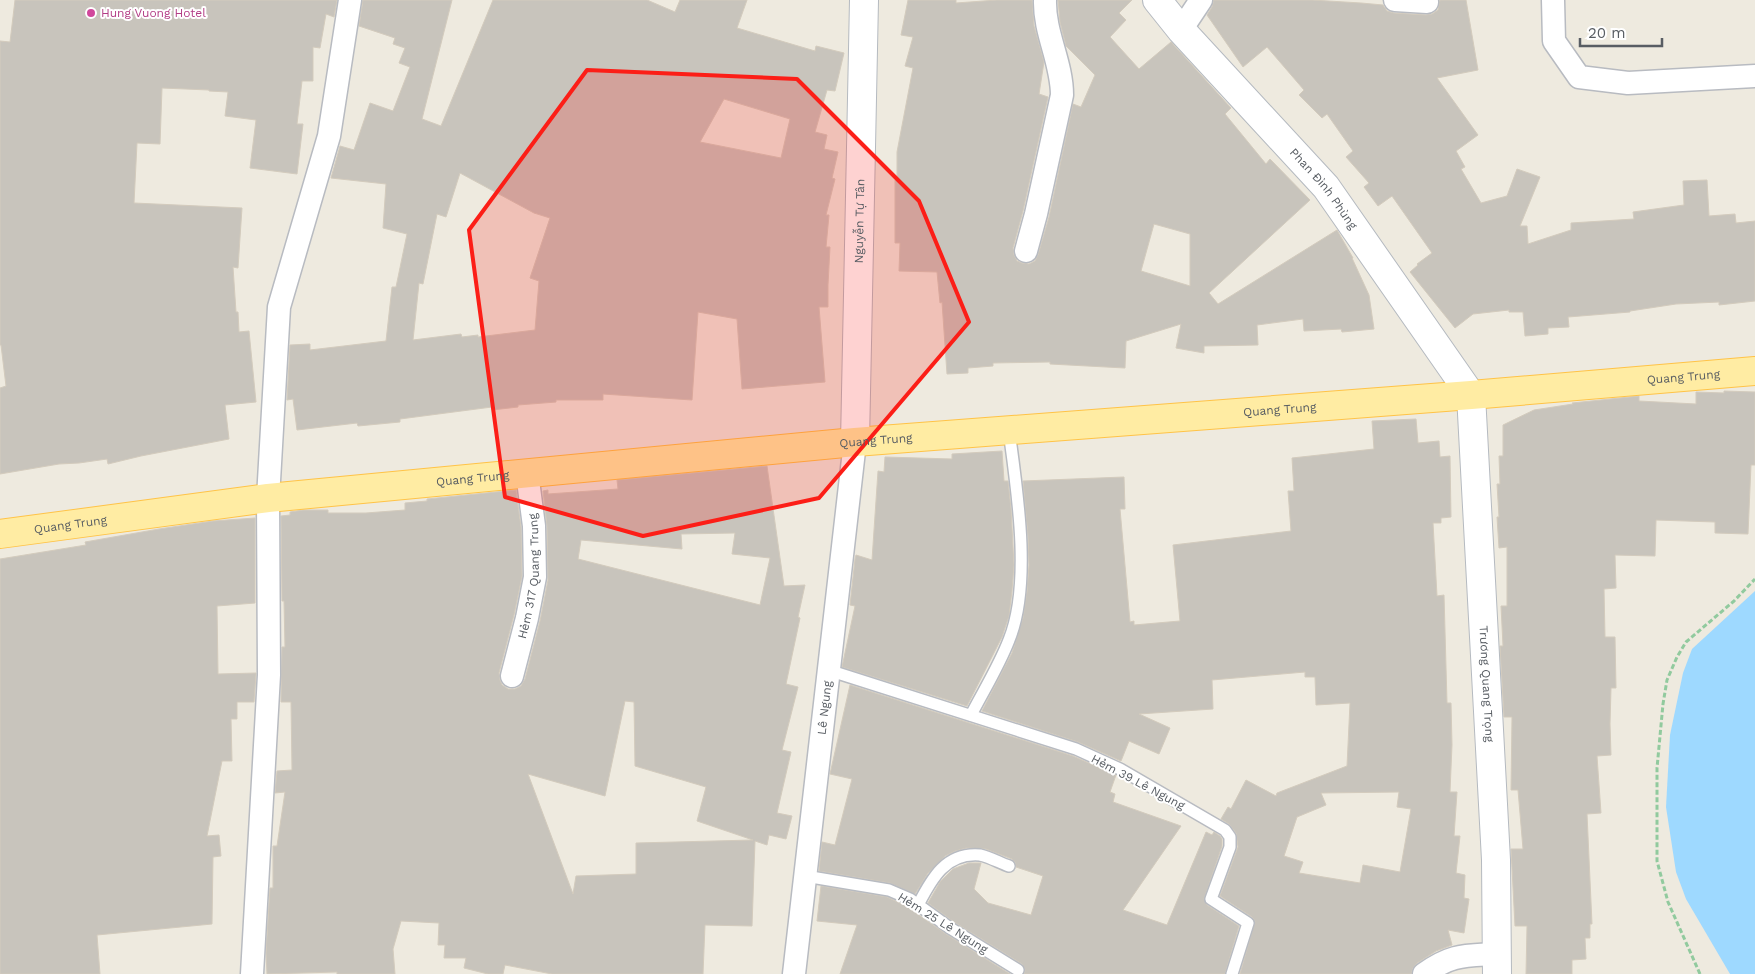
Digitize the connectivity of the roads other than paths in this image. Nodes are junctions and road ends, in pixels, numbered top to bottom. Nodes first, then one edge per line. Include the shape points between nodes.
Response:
1 (350, 0) edge
2 (864, 0) edge
3 (1046, 0) edge
4 (1157, 0) edge
5 (1201, 0) edge
6 (1395, 0) edge
7 (1553, 0) edge
8 (1427, 2) dead end
9 (1181, 30) junction
10 (1755, 76) edge
11 (1026, 251) dead end
12 (1755, 371) edge
13 (1471, 395) junction
14 (1009, 431) junction
15 (855, 442) junction
16 (527, 473) junction
17 (268, 498) junction
18 (0, 534) edge
19 (828, 670) junction
20 (512, 676) dead end
21 (971, 715) junction
22 (1009, 866) dead end
23 (805, 876) junction
24 (918, 906) junction
25 (1497, 964) edge
26 (1018, 970) dead end
27 (252, 974) edge
28 (794, 974) edge
29 (1232, 974) edge
30 (1424, 974) edge

1 - 17 street via 329,136 279,307
2 - 15 street, Nguyễn Tự Tân
3 - 11 street via 1049,37 1059,65 1062,95
4 - 9 street, Phan Đình Phùng
5 - 9 street
6 - 8 street
7 - 10 street via 1554,41 1580,77 1628,83
9 - 13 street, Phan Đình Phùng via 1326,187
12 - 13 main road, Quang Trung
13 - 14 main road, Quang Trung
13 - 25 street, Trương Quang Trọng via 1496,860
14 - 15 main road, Quang Trung
14 - 21 lane via 1020,535 1021,581 1017,614 1010,639
15 - 16 main road, Quang Trung
15 - 19 street, Lê Ngung
16 - 17 main road, Quang Trung
16 - 20 street, Hẻm 317 Quang Trung via 534,526 535,577
17 - 18 main road, Quang Trung
17 - 27 street via 269,675
19 - 21 lane, Hẻm 39 Lê Ngung
19 - 23 street, Lê Ngung
21 - 29 lane, Hẻm 39 Lê Ngung via 1076,749 1120,769 1226,830 1230,847 1211,900 1248,923
22 - 24 lane via 980,856 957,858 934,876
23 - 24 lane, Hẻm 25 Lê Ngung via 889,890
23 - 28 street, Lê Ngung
24 - 26 lane, Hẻm 25 Lê Ngung
25 - 30 street via 1454,957

